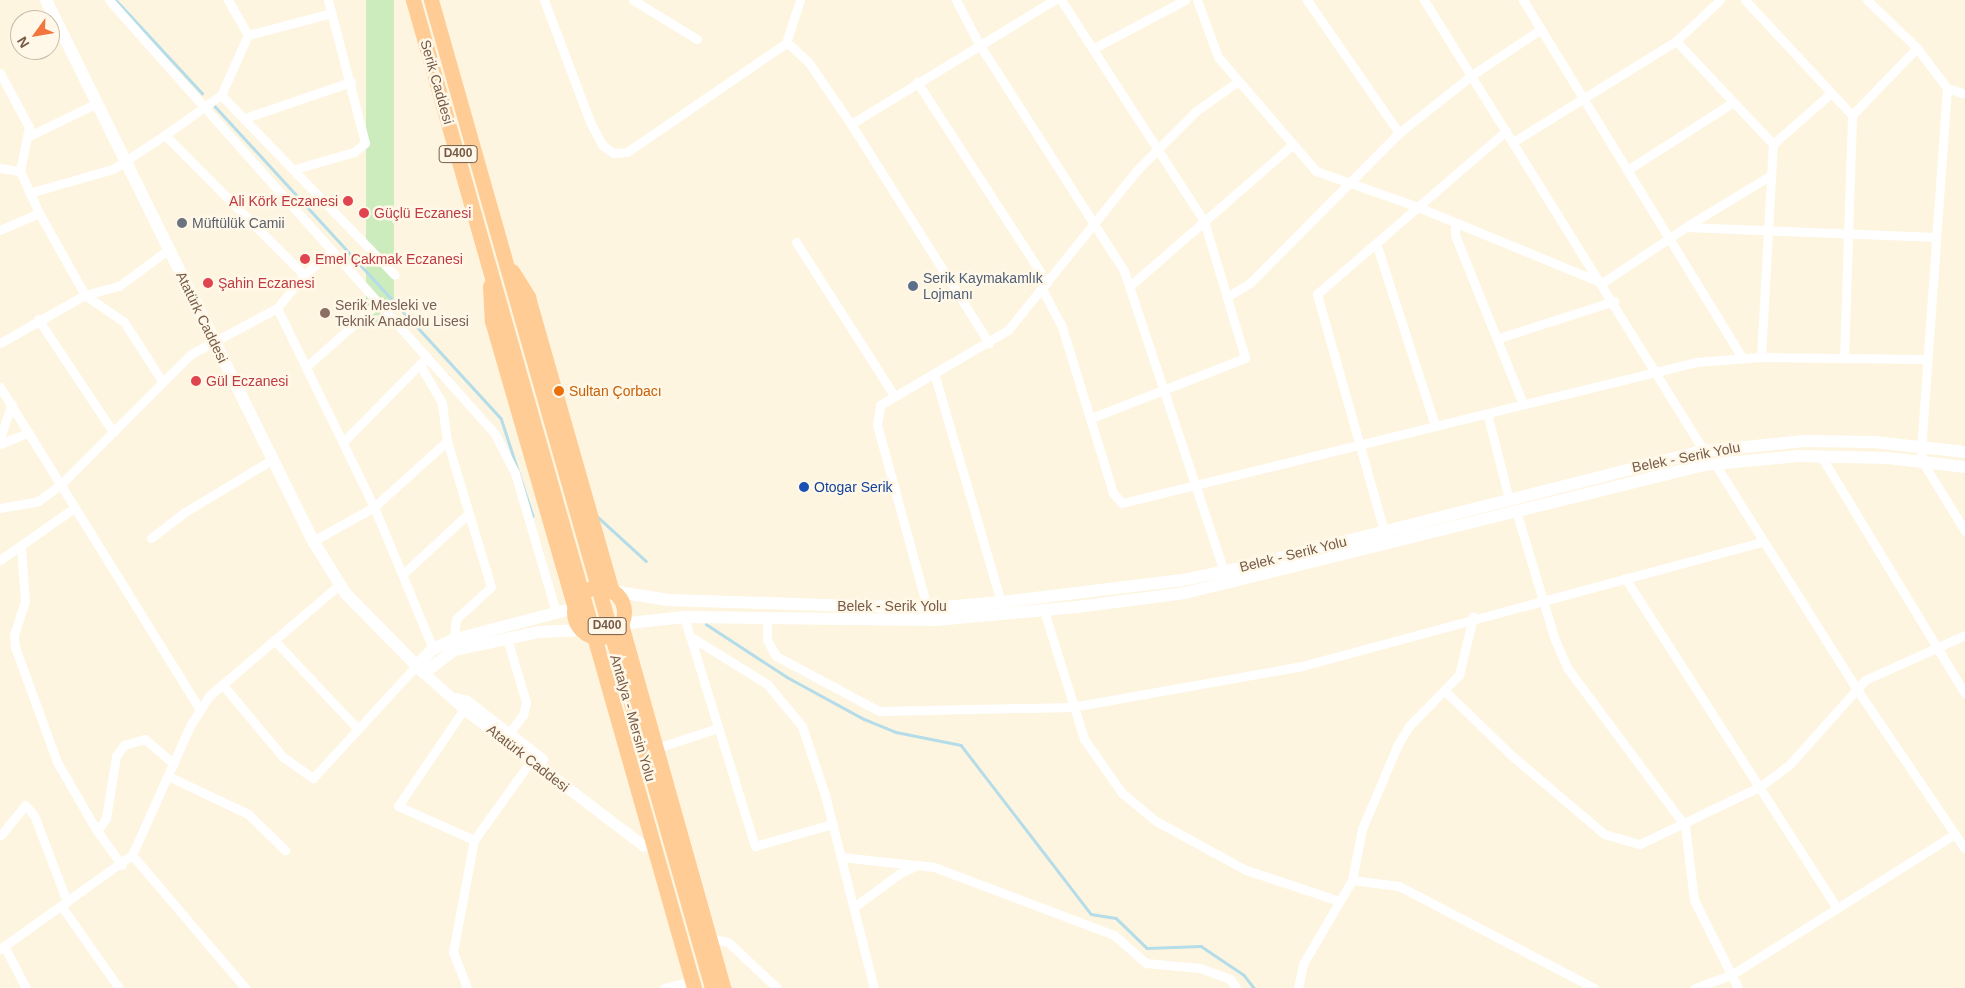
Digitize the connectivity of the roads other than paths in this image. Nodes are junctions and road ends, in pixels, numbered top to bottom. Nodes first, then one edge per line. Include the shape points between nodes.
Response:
1 (46, 0) edge
2 (108, 0) edge
3 (228, 0) edge
4 (328, 0) edge
5 (413, 0) edge
6 (431, 0) edge
7 (544, 0) edge
8 (633, 0) edge
9 (800, 0) edge
10 (956, 0) edge
11 (1054, 0) edge
12 (1061, 0) edge
13 (1185, 0) edge
14 (1197, 0) edge
15 (1308, 0) edge
16 (1424, 0) edge
17 (1523, 0) edge
18 (1720, 0) edge
19 (1745, 0) edge
20 (1867, 0) edge
21 (331, 12) junction
22 (1541, 29) junction
23 (248, 35) junction
24 (697, 38) dead end
25 (1676, 41) junction
26 (786, 43) junction
27 (979, 44) junction
28 (1094, 48) junction
29 (1917, 48) junction
30 (0, 73) edge
31 (1472, 75) junction
32 (351, 82) junction
33 (918, 82) junction
34 (1238, 82) junction
35 (1947, 88) junction
36 (1831, 93) junction
37 (1965, 94) edge
38 (221, 95) junction
39 (1584, 97) junction
40 (97, 103) junction
41 (1732, 103) junction
42 (204, 107) junction
43 (1852, 115) junction
44 (248, 117) junction
45 (852, 124) junction
46 (1506, 130) junction
47 (1399, 133) junction
48 (166, 135) junction
49 (26, 137) junction
50 (1513, 142) junction
51 (1773, 144) junction
52 (1291, 146) junction
53 (1159, 149) junction
54 (126, 161) junction
55 (0, 168) edge
56 (295, 169) junction
57 (1629, 169) junction
58 (20, 171) junction
59 (1768, 177) junction
60 (1344, 183) junction
61 (29, 193) junction
62 (1418, 207) junction
63 (39, 213) junction
64 (1204, 221) junction
65 (1096, 223) junction
66 (1455, 223) junction
67 (1686, 227) junction
68 (1767, 228) junction
69 (0, 230) edge
70 (1848, 234) junction
71 (1670, 236) junction
72 (1936, 237) junction
73 (796, 242) dead end
74 (1376, 243) junction
75 (169, 249) junction
76 (332, 251) junction
77 (495, 257) junction
78 (304, 275) junction
79 (394, 275) dead end
80 (1602, 283) junction
81 (1044, 285) junction
82 (1130, 285) junction
83 (84, 295) junction
84 (1230, 295) junction
85 (1614, 301) junction
86 (378, 303) junction
87 (509, 305) junction
88 (277, 308) junction
89 (38, 319) junction
90 (1499, 338) junction
91 (213, 340) junction
92 (0, 343) edge
93 (989, 343) junction
94 (1762, 356) junction
95 (427, 358) junction
96 (1742, 358) junction
97 (1844, 358) junction
98 (1926, 359) junction
99 (420, 365) junction
100 (307, 366) junction
101 (1657, 370) junction
102 (934, 373) junction
103 (162, 381) junction
104 (0, 388) edge
105 (1164, 390) junction
106 (894, 395) junction
107 (12, 404) junction
108 (1523, 404) junction
109 (1487, 413) junction
110 (1091, 418) junction
111 (1434, 426) junction
112 (29, 432) junction
113 (113, 432) junction
114 (0, 438) edge
115 (343, 442) junction
116 (447, 442) junction
117 (0, 444) edge
118 (1360, 446) junction
119 (1921, 447) junction
120 (1704, 451) junction
121 (1965, 452) edge
122 (1821, 456) junction
123 (273, 459) junction
124 (1922, 461) junction
125 (1715, 464) junction
126 (1965, 467) edge
127 (60, 485) junction
128 (1193, 486) junction
129 (1509, 498) junction
130 (374, 507) junction
131 (0, 508) edge
132 (74, 508) junction
133 (1516, 511) junction
134 (469, 513) junction
135 (1384, 531) junction
136 (1965, 531) edge
137 (151, 538) dead end
138 (313, 541) junction
139 (1761, 542) junction
140 (21, 547) junction
141 (0, 560) edge
142 (1224, 571) junction
143 (404, 573) junction
144 (1625, 578) junction
145 (339, 585) junction
146 (612, 591) junction
147 (1001, 602) junction
148 (1543, 602) junction
149 (574, 608) junction
150 (1044, 611) junction
151 (556, 612) junction
152 (928, 614) junction
153 (684, 617) junction
154 (1474, 617) junction
155 (767, 618) junction
156 (621, 624) junction
157 (582, 630) junction
158 (1965, 635) edge
159 (693, 638) junction
160 (507, 639) junction
161 (274, 640) junction
162 (453, 645) junction
163 (432, 649) junction
164 (1936, 649) junction
165 (420, 670) junction
166 (222, 684) junction
167 (1856, 688) junction
168 (1445, 691) junction
169 (1965, 694) edge
170 (456, 698) junction
171 (1072, 707) junction
172 (200, 709) junction
173 (464, 709) junction
174 (718, 728) junction
175 (358, 729) junction
176 (509, 733) junction
177 (657, 748) junction
178 (534, 757) junction
179 (174, 764) junction
180 (168, 776) junction
181 (1761, 786) junction
182 (833, 824) junction
183 (1685, 826) junction
184 (97, 831) junction
185 (1955, 834) junction
186 (1, 835) edge
187 (474, 840) junction
188 (644, 846) junction
189 (1965, 849) edge
190 (285, 850) dead end
191 (132, 855) junction
192 (841, 857) junction
193 (122, 865) junction
194 (917, 865) junction
195 (1352, 880) junction
196 (1336, 900) junction
197 (64, 905) junction
198 (854, 907) junction
199 (1836, 907) junction
200 (705, 943) junction
201 (2, 948) edge
202 (1731, 975) junction
203 (688, 986) edge
204 (26, 988) edge
205 (119, 988) edge
206 (244, 988) edge
207 (467, 988) edge
208 (664, 988) edge
209 (712, 988) edge
210 (724, 988) edge
211 (777, 988) edge
212 (874, 988) edge
213 (1236, 988) edge
214 (1298, 988) edge
215 (1594, 988) edge
216 (1696, 988) edge
217 (1738, 988) edge

1 - 40 main road, Atatürk Caddesi
2 - 42 street
3 - 23 street
4 - 21 street
5 - 77 highway, Serik Caddesi / D400
6 - 77 highway, Serik Caddesi / D400
7 - 26 street via 558,46 598,139 613,153 634,147
8 - 24 street
9 - 26 street
10 - 27 street
11 - 27 street
12 - 28 street
13 - 28 street
14 - 34 street via 1212,46
15 - 47 street
16 - 31 street
17 - 22 street
18 - 25 street
19 - 36 street
20 - 29 street
21 - 23 street
21 - 32 street
22 - 31 street
22 - 39 street
23 - 38 street
25 - 39 street
25 - 41 street
26 - 45 street via 809,63
27 - 33 street
27 - 65 street
28 - 53 street
29 - 35 street
29 - 43 street
30 - 49 street via 29,127
31 - 46 street
31 - 47 street
32 - 44 street
32 - 56 street via 365,143 354,152
33 - 45 street
33 - 81 street
34 - 52 street
34 - 53 street via 1206,102
35 - 37 street
35 - 72 street
36 - 43 street
36 - 51 street
38 - 42 street
38 - 44 street
39 - 50 street
39 - 57 street
40 - 49 street
40 - 54 main road, Atatürk Caddesi
41 - 51 street
41 - 57 street
42 - 48 street
42 - 76 street
43 - 70 street
44 - 56 street
45 - 93 street
46 - 50 street
46 - 62 street
47 - 60 street
48 - 54 street
48 - 78 street
49 - 58 street
50 - 80 street
51 - 59 street
52 - 60 street via 1316,171
52 - 64 street
53 - 64 street
53 - 65 street
54 - 61 street
54 - 75 main road, Atatürk Caddesi
55 - 58 street
56 - 79 street
57 - 71 street
58 - 61 street
59 - 67 street
59 - 68 street
60 - 62 street
60 - 84 street via 1250,283
61 - 63 street
62 - 66 street
62 - 74 street
63 - 69 street
63 - 83 street
64 - 82 street
64 - 84 street
65 - 81 street
65 - 82 street
66 - 80 street
66 - 90 street via 1454,232 1484,312
67 - 68 street
67 - 71 street
68 - 70 street
68 - 94 street
70 - 72 street
70 - 97 street
71 - 80 street
71 - 96 street
72 - 98 street
73 - 106 street
74 - 111 street
74 - 118 street via 1317,294
75 - 83 street via 119,286
75 - 91 main road, Atatürk Caddesi
76 - 78 street
76 - 86 street
77 - 87 highway, Serik Caddesi / D400
77 - 146 highway via 528,297
77 - 149 highway via 492,322
78 - 88 street
80 - 85 street
81 - 93 street via 1008,330
81 - 110 street via 1061,324
82 - 105 street
83 - 89 street
83 - 103 street via 124,322
84 - 105 street via 1246,358
85 - 90 street via 1581,316
85 - 101 street
86 - 95 street
86 - 100 street
87 - 200 highway, Antalya - Mersin Yolu / D400
87 - 203 highway, Antalya - Mersin Yolu / D400 via 683,953
88 - 91 street
88 - 100 street
89 - 92 street
89 - 113 street
90 - 108 street
91 - 103 street
91 - 123 main road, Atatürk Caddesi
93 - 102 street
94 - 96 street
94 - 97 street
95 - 99 street
95 - 151 street via 485,422 510,460
96 - 101 street
97 - 98 street
98 - 119 street
99 - 115 street
99 - 116 street via 442,403
100 - 115 street
101 - 108 street
101 - 120 street
102 - 106 street
102 - 147 street
103 - 113 street
104 - 107 street
105 - 110 street
105 - 128 street
106 - 152 street via 880,405 876,419
107 - 112 street
107 - 114 street
108 - 109 street
109 - 111 street
109 - 129 street
110 - 128 street via 1117,501
111 - 118 street
112 - 117 street
112 - 127 street
113 - 127 street
115 - 130 street
116 - 130 street
116 - 134 street
118 - 128 street
118 - 135 street
119 - 120 main road, Belek - Serik Yolu via 1804,441
119 - 121 main road, Belek - Serik Yolu
119 - 124 street
120 - 129 main road, Belek - Serik Yolu
122 - 124 main road, Belek - Serik Yolu
122 - 125 main road, Belek - Serik Yolu
122 - 164 street
123 - 137 street
123 - 138 main road, Atatürk Caddesi
124 - 126 main road, Belek - Serik Yolu
124 - 136 street
125 - 133 main road, Belek - Serik Yolu
125 - 139 street
127 - 131 street via 38,501
127 - 132 street
128 - 142 street
129 - 135 main road, Belek - Serik Yolu
130 - 138 street
130 - 143 street
132 - 140 street
132 - 172 street
133 - 148 street
133 - 150 main road, Belek - Serik Yolu via 1185,593
134 - 143 street
134 - 162 street via 491,587 456,619
135 - 142 main road, Belek - Serik Yolu
138 - 145 main road, Atatürk Caddesi
139 - 144 street
139 - 167 street
140 - 141 street
140 - 184 street via 25,602 14,634 15,647 57,762
142 - 147 main road, Belek - Serik Yolu
143 - 163 street
144 - 148 street
144 - 181 street
145 - 161 street
145 - 165 main road, Atatürk Caddesi
146 - 149 highway via 588,590
146 - 152 main road, Belek - Serik Yolu via 668,600
146 - 156 highway via 624,609
147 - 152 main road, Belek - Serik Yolu
148 - 154 street
148 - 183 street via 1572,675
149 - 151 main road
149 - 157 highway
150 - 152 main road, Belek - Serik Yolu
150 - 171 street
151 - 162 main road
152 - 155 main road, Belek - Serik Yolu
153 - 155 main road, Belek - Serik Yolu
153 - 156 main road, Belek - Serik Yolu
153 - 159 street
154 - 168 street via 1464,664
154 - 171 street via 1302,666
155 - 171 street via 767,640 776,656 879,711
156 - 157 highway via 603,637
156 - 177 highway
157 - 160 main road
157 - 188 highway
158 - 164 street
159 - 174 street
159 - 182 street via 768,684 787,703 808,741
160 - 162 main road
160 - 176 street via 526,702 524,715
161 - 166 street
161 - 175 street
162 - 163 main road
162 - 165 main road
163 - 165 main road
164 - 167 street via 1871,677
164 - 169 street
165 - 170 street, Atatürk Caddesi
165 - 175 street
166 - 172 street
166 - 175 street via 283,757 313,778
167 - 181 street via 1790,764
167 - 185 street
168 - 183 street via 1490,730 1511,755 1612,839 1647,843
168 - 195 street via 1409,726 1397,746 1362,829
170 - 173 street, Atatürk Caddesi
170 - 176 street via 467,700
171 - 196 street via 1095,759 1134,805 1246,870
172 - 179 street
173 - 178 street, Atatürk Caddesi
173 - 187 street via 398,806
174 - 177 street
174 - 182 street via 755,846
176 - 178 street
177 - 200 highway
178 - 187 street
178 - 188 street, Atatürk Caddesi via 580,798
179 - 180 street
179 - 184 street via 144,739 124,745 116,756 106,818
180 - 190 street via 248,814
180 - 191 street
181 - 183 street
181 - 199 street
182 - 192 street
183 - 202 street via 1694,900
184 - 193 street
185 - 189 street
185 - 199 street
186 - 197 street via 25,805 34,815
187 - 207 street via 453,952
188 - 203 highway
191 - 193 street
191 - 206 street
192 - 194 street
192 - 198 street
193 - 197 street
194 - 198 street
194 - 213 street via 969,878 1114,934 1146,963 1200,968 1230,979
195 - 196 street
195 - 215 street via 1399,886
196 - 214 street via 1303,964
197 - 201 street
197 - 205 street
198 - 212 street
199 - 202 street
200 - 209 highway, Antalya - Mersin Yolu / D400
200 - 210 highway
200 - 211 street via 728,942
201 - 204 street
202 - 216 street
202 - 217 street
203 - 208 street

